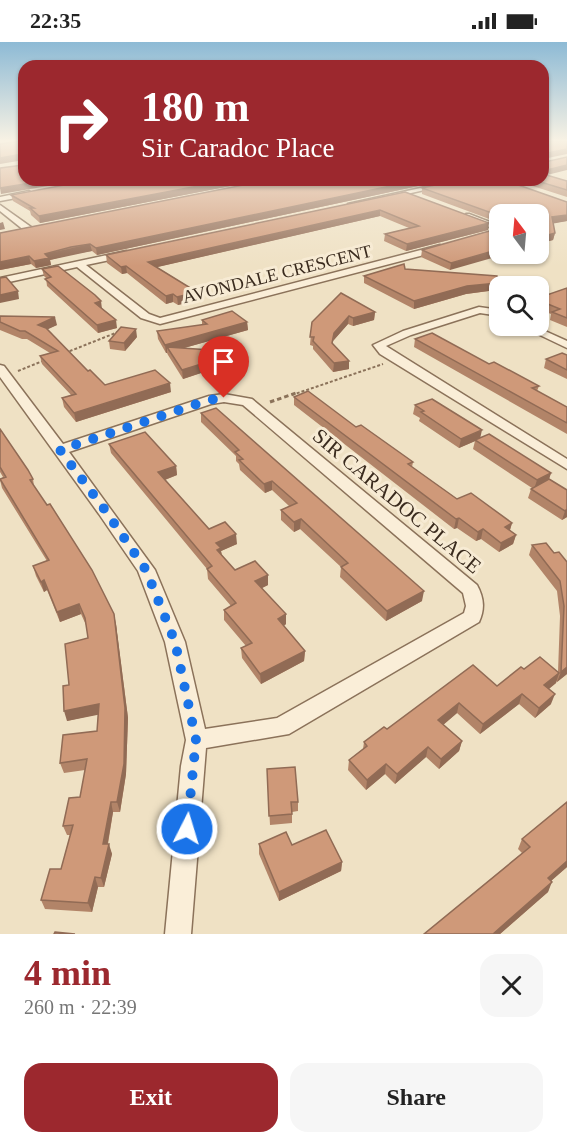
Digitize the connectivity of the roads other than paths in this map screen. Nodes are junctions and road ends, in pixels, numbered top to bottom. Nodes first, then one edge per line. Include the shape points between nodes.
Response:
1 (436, 186) edge
2 (33, 192) edge
3 (404, 192) junction
4 (0, 199) edge
5 (426, 201) edge
6 (341, 206) edge
7 (0, 207) edge
8 (460, 213) edge
9 (489, 225) edge
10 (19, 231) edge
11 (489, 234) edge
12 (485, 236) edge
13 (450, 246) edge
14 (134, 252) edge
15 (78, 264) junction
16 (0, 282) edge
17 (489, 311) edge
18 (548, 336) edge
19 (567, 345) edge
20 (3, 373) edge
21 (60, 450) junction
22 (567, 465) edge
23 (196, 740) junction
24 (178, 934) edge

1 - 3 street
2 - 4 street
3 - 5 street
3 - 6 street
7 - 10 street via 31,228
8 - 9 street
11 - 12 street
13 - 15 street, AVONDALE CRESCENT via 160,321 145,316
14 - 15 street
15 - 16 street
17 - 22 street via 479,310 379,345 396,360
18 - 19 street
20 - 21 street
21 - 23 street via 146,570 175,642
21 - 23 street, SIR CARADOC PLACE via 209,400 247,402 471,590 475,606 472,617 281,727
23 - 24 street

